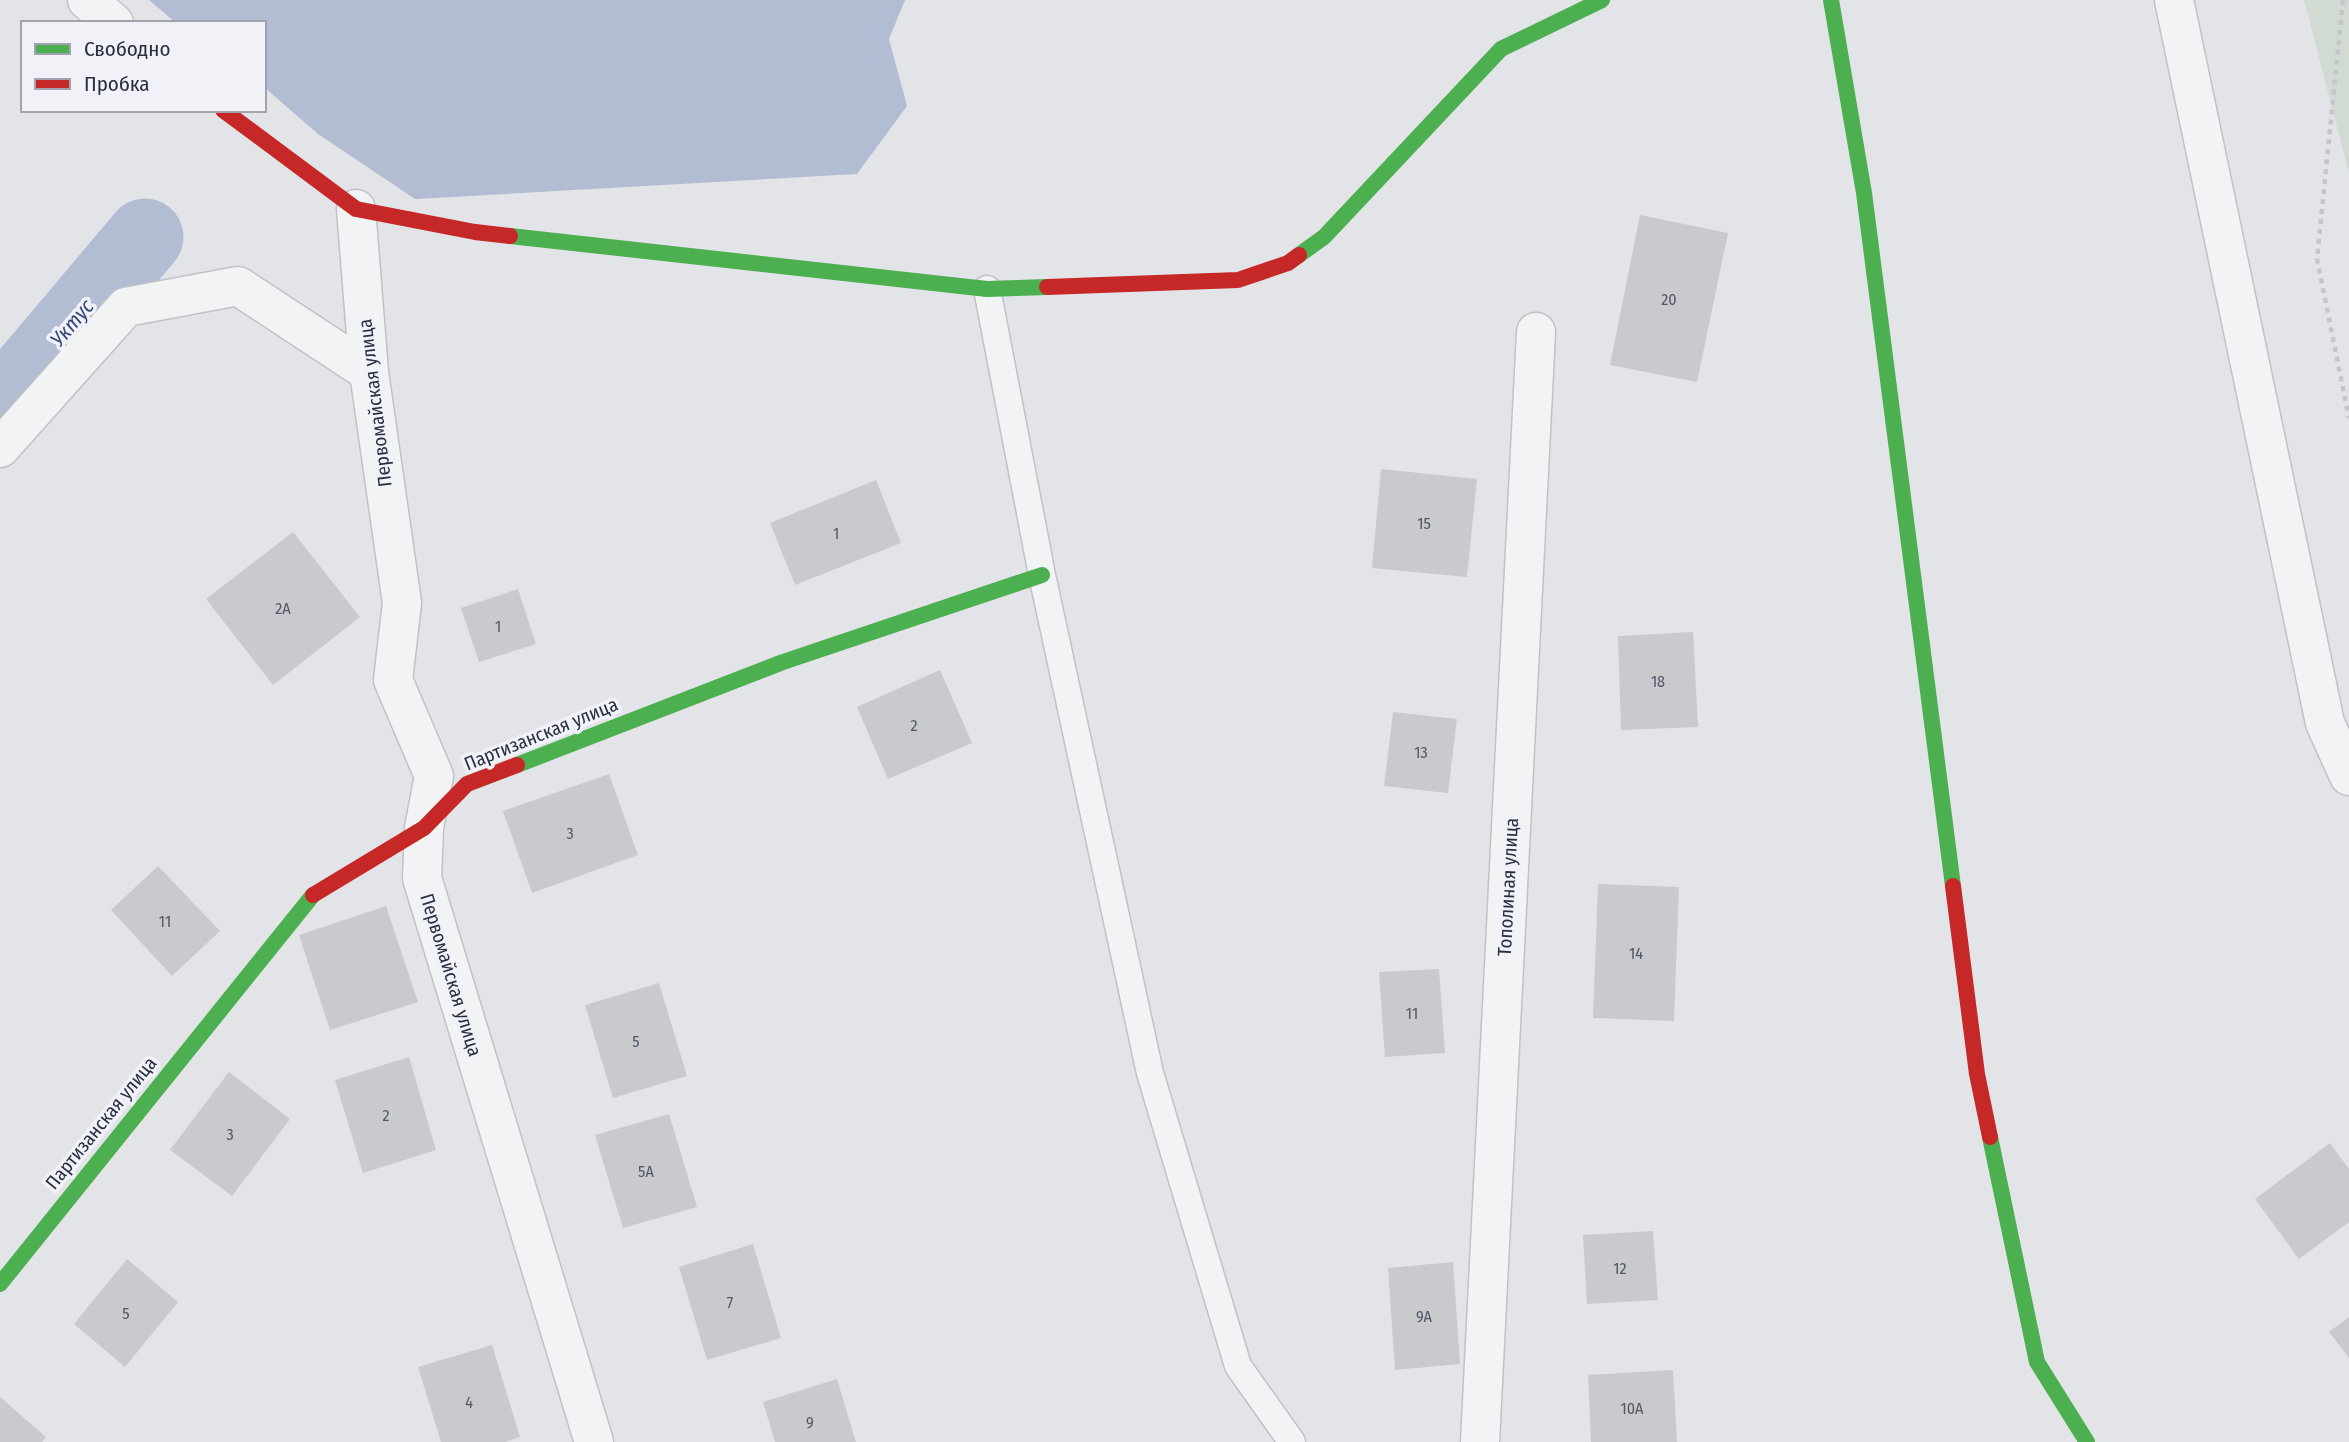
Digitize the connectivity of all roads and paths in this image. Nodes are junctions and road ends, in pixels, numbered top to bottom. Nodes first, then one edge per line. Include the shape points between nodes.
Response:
1 (87, 0) edge
2 (1602, 0) edge
3 (1831, 0) edge
4 (2174, 0) edge
5 (2343, 0) edge
6 (112, 21) edge
7 (226, 112) edge
8 (356, 209) junction
9 (986, 289) junction
10 (1536, 332) dead end
11 (369, 372) junction
12 (2349, 418) edge
13 (0, 448) edge
14 (1042, 575) junction
15 (2349, 776) edge
16 (424, 828) junction
17 (0, 1284) edge
18 (594, 1442) edge
19 (1292, 1442) edge
20 (1480, 1442) edge
21 (2087, 1442) edge

1 - 6 street
2 - 9 street via 1501,49 1324,237 1288,263 1238,280
3 - 21 street via 1864,193 1977,1074 2037,1362
4 - 15 street via 2325,723
5 - 12 path via 2317,259
7 - 8 street
8 - 9 street via 475,232
8 - 11 street, Первомайская улица
9 - 14 lane
10 - 20 street, Тополиная улица
11 - 13 street via 238,286 126,307
11 - 16 street, Первомайская улица via 402,603 393,680 433,776
14 - 16 street, Партизанская улица via 783,662 467,784
14 - 19 lane via 1150,1073 1238,1366
16 - 17 street, Партизанская улица via 315,893
16 - 18 street, Первомайская улица via 422,878

